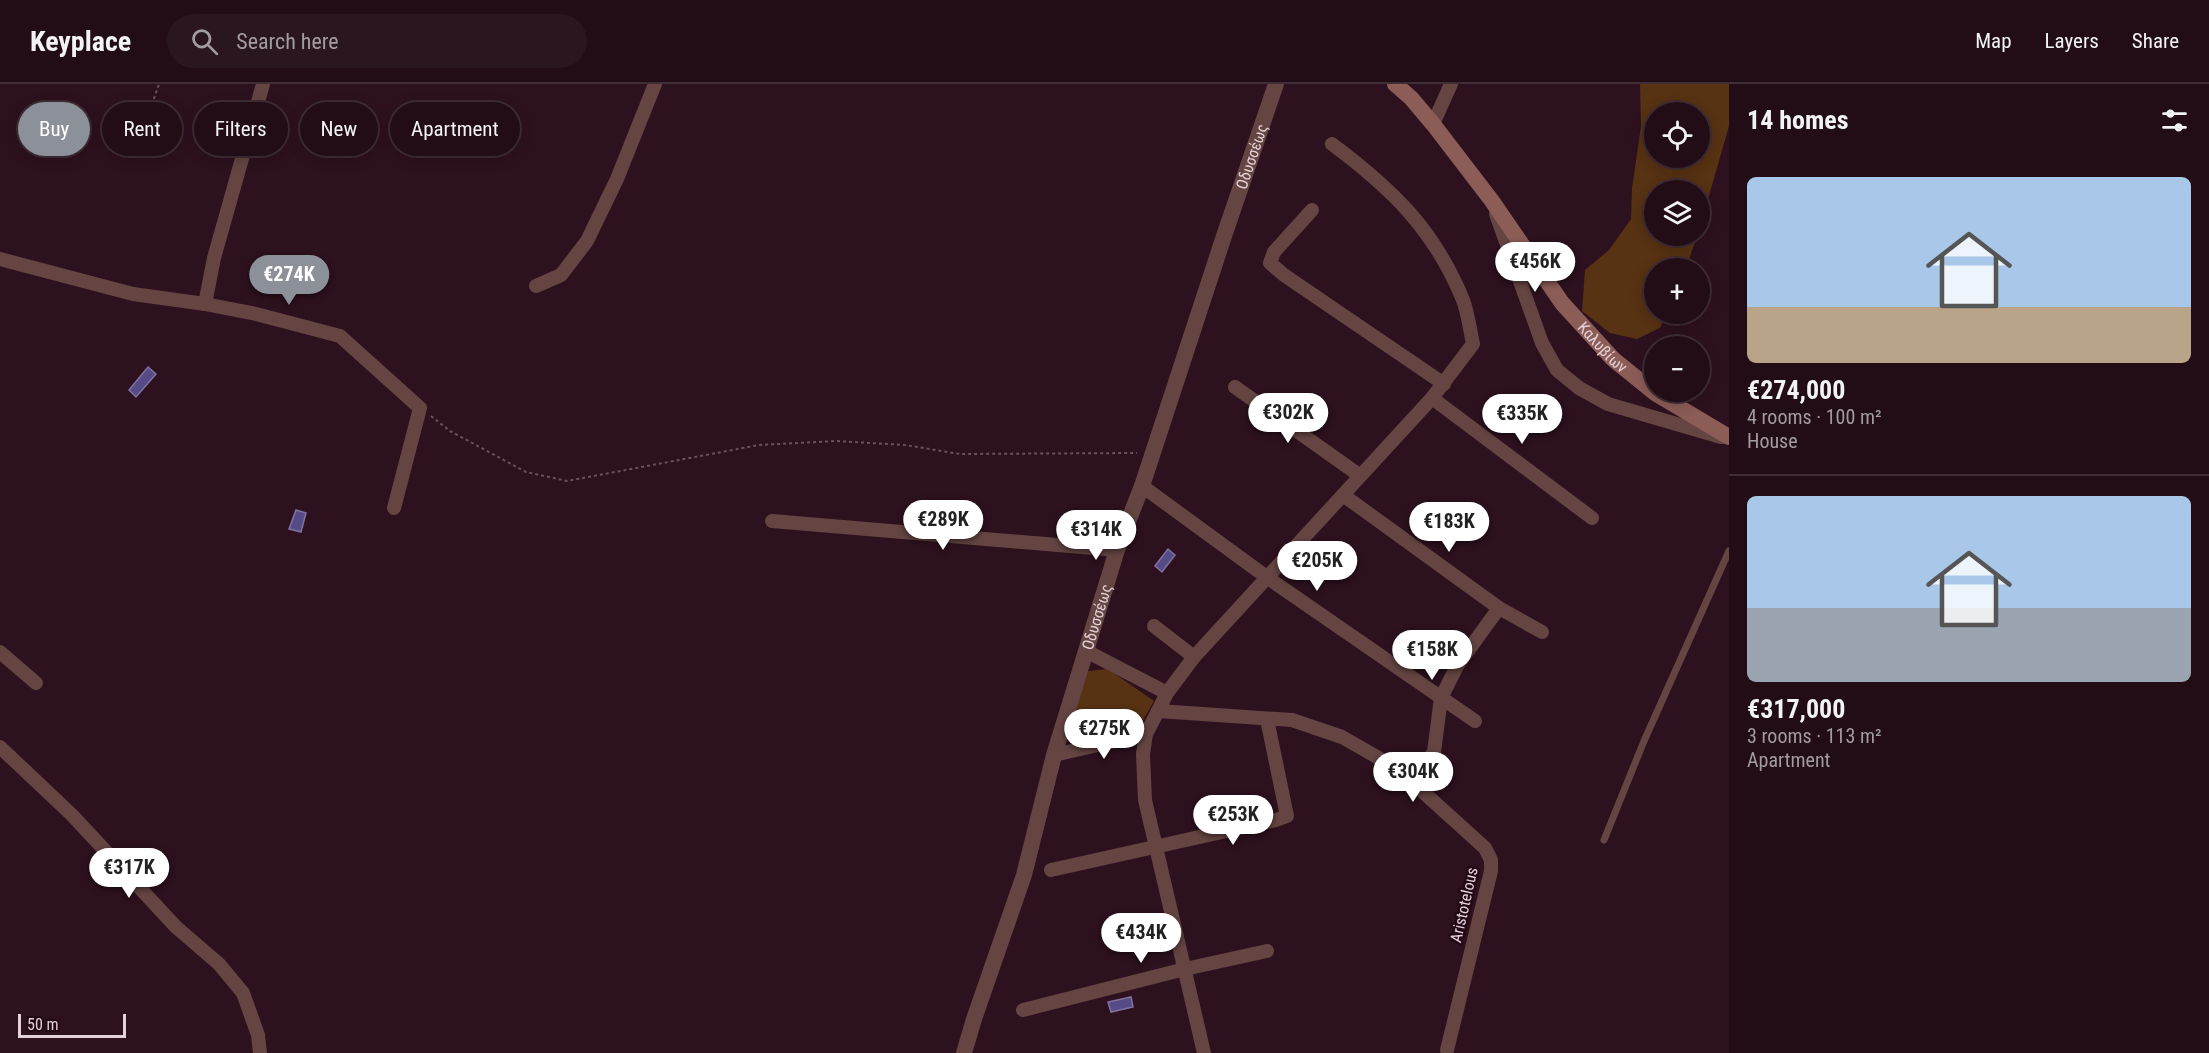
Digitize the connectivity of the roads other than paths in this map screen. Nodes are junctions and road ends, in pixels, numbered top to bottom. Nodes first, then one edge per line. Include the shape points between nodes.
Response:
1 (263, 84) edge
2 (655, 84) edge
3 (1276, 84) edge
4 (1395, 84) edge
5 (1451, 84) edge
6 (1433, 124) junction
7 (1332, 144) dead end
8 (1492, 201) junction
9 (1312, 210) dead end
10 (0, 259) edge
11 (536, 286) dead end
12 (205, 304) junction
13 (1444, 384) junction
14 (1235, 387) dead end
15 (1432, 398) junction
16 (1729, 438) edge
17 (1359, 476) junction
18 (1142, 486) junction
19 (1343, 495) junction
20 (394, 508) dead end
21 (1592, 518) dead end
22 (772, 521) dead end
23 (1117, 550) junction
24 (1729, 550) edge
25 (1268, 578) junction
26 (1499, 608) junction
27 (1154, 626) dead end
28 (1542, 632) dead end
29 (1086, 651) junction
30 (0, 652) edge
31 (1194, 657) junction
32 (36, 683) dead end
33 (1167, 693) junction
34 (1441, 698) junction
35 (1158, 711) junction
36 (1268, 719) junction
37 (1475, 721) dead end
38 (1146, 734) junction
39 (0, 747) edge
40 (1054, 755) junction
41 (1412, 782) junction
42 (1604, 840) dead end
43 (1156, 848) junction
44 (1051, 870) dead end
45 (1268, 951) dead end
46 (1185, 969) junction
47 (1023, 1010) dead end
48 (1447, 1050) dead end
49 (260, 1053) edge
50 (964, 1053) edge
51 (1204, 1053) edge

1 - 12 street via 214,258
2 - 11 street via 587,241 561,275
3 - 18 street, Οδυσσέως
4 - 6 main road, Καλυβίων
5 - 6 street
6 - 8 main road, Καλυβίων
7 - 13 street via 1373,175 1416,218 1444,260 1464,302 1473,344
8 - 16 main road, Καλυβίων via 1562,303 1613,358 1655,393
8 - 16 street via 1542,343 1557,370 1608,404
9 - 13 street via 1274,252 1270,263
10 - 12 street via 133,294
12 - 20 street via 340,336 420,408
13 - 15 street
14 - 17 street
15 - 17 street
15 - 21 street
17 - 19 street
18 - 23 street, Οδυσσέως
18 - 25 street
19 - 25 street
19 - 26 street
22 - 23 street
23 - 29 street, Οδυσσέως
24 - 42 lane
25 - 31 street
25 - 34 street
26 - 28 street
26 - 34 street via 1457,666
27 - 31 street
29 - 33 street
29 - 40 street, Οδυσσέως
30 - 32 street
31 - 33 street
33 - 35 street
34 - 37 street
34 - 41 street via 1434,752
35 - 36 street, Aristotelous
35 - 38 street
36 - 41 street, Aristotelous via 1292,720 1342,737
36 - 43 street via 1287,816
38 - 40 street
38 - 43 street via 1145,800
39 - 49 street via 72,816 176,927 219,964 243,993
40 - 50 street, Οδυσσέως via 1024,875
41 - 48 street, Aristotelous via 1485,848 1491,860
43 - 44 street
43 - 46 street
45 - 46 street
46 - 47 street
46 - 51 street

